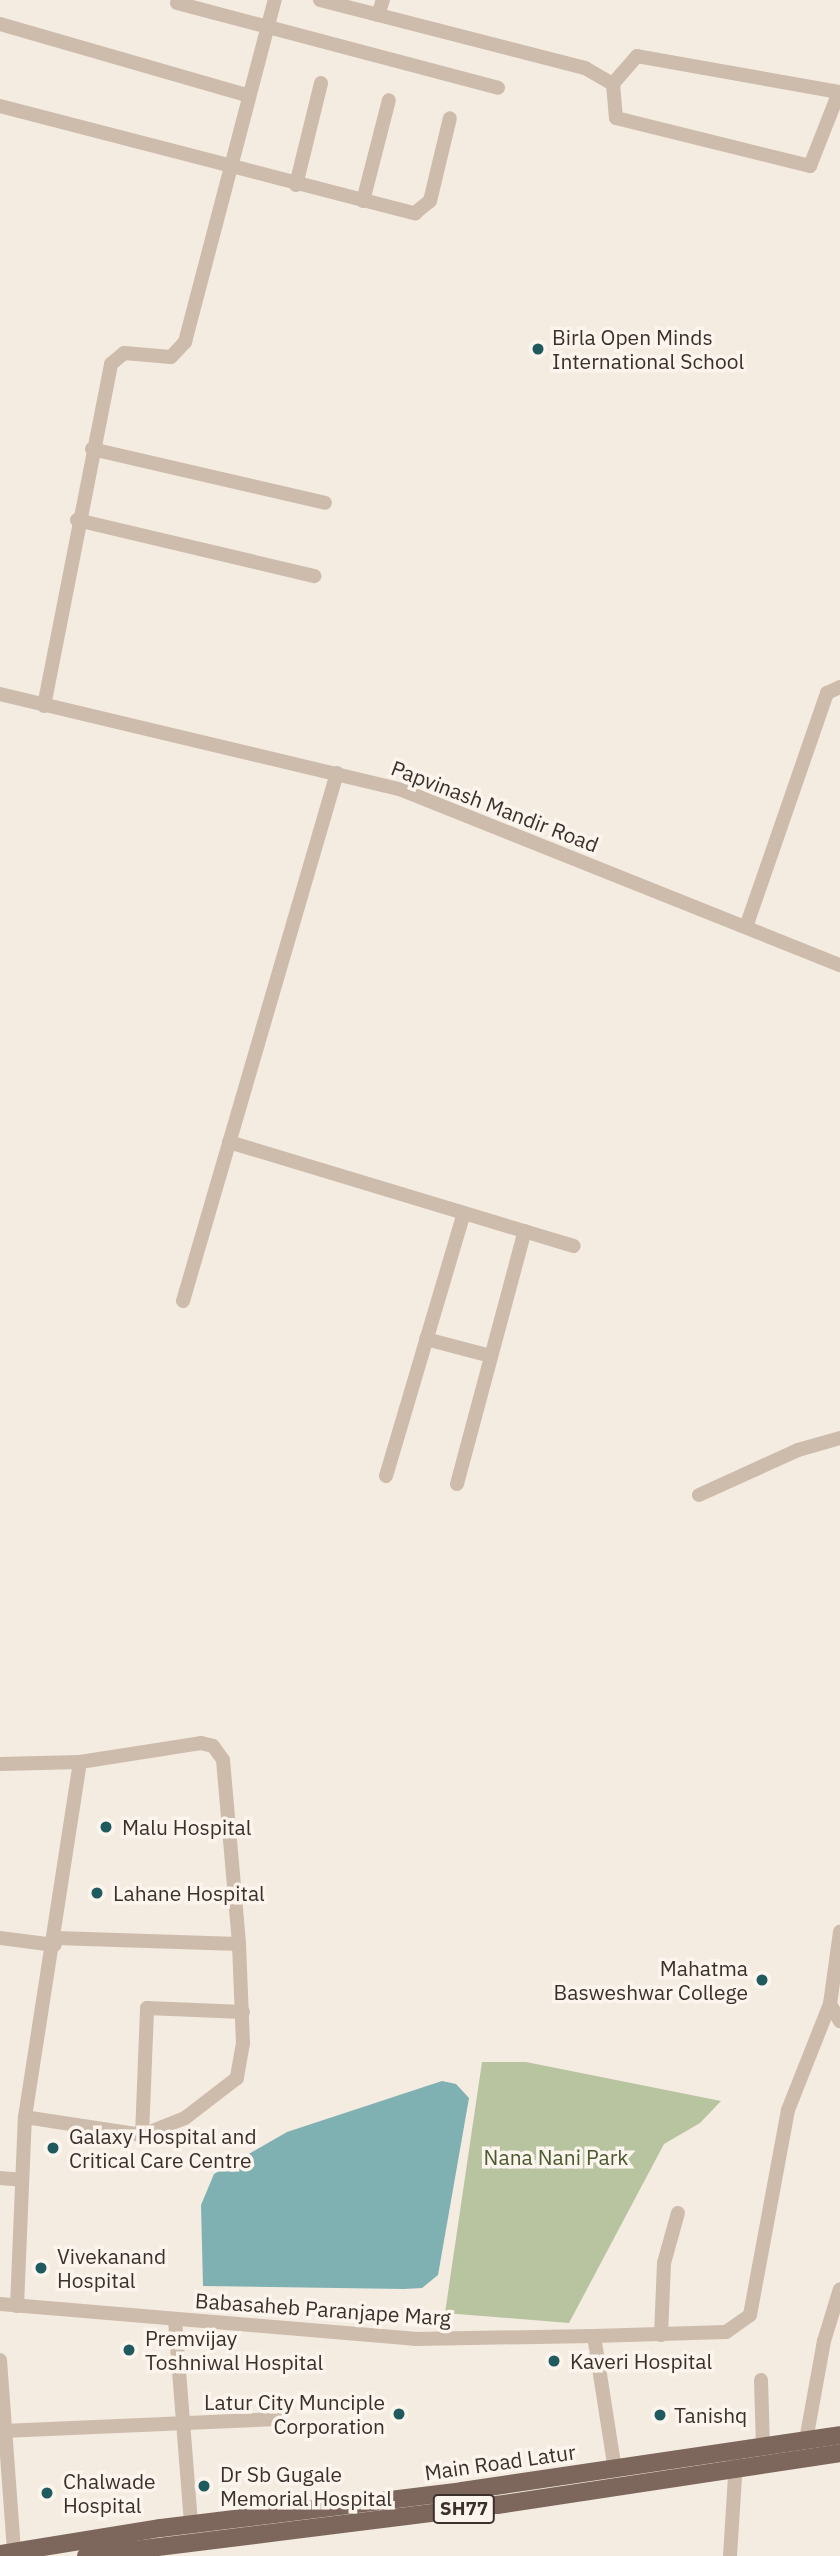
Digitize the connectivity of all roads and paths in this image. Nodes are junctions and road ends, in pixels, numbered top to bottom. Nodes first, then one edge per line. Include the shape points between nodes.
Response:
1 (275, 0) edge
2 (320, 0) edge
3 (383, 0) edge
4 (177, 3) dead end
5 (378, 15) junction
6 (0, 23) edge
7 (268, 27) junction
8 (321, 83) dead end
9 (613, 84) junction
10 (498, 88) dead end
11 (249, 96) junction
12 (388, 100) dead end
13 (0, 106) edge
14 (450, 118) dead end
15 (230, 169) junction
16 (296, 185) junction
17 (363, 201) junction
18 (92, 449) junction
19 (325, 503) dead end
20 (77, 520) junction
21 (314, 576) dead end
22 (840, 687) edge
23 (0, 694) edge
24 (44, 706) junction
25 (337, 774) junction
26 (746, 927) junction
27 (840, 965) edge
28 (229, 1142) junction
29 (464, 1213) junction
30 (525, 1231) junction
31 (574, 1247) dead end
32 (183, 1301) dead end
33 (426, 1339) junction
34 (491, 1356) junction
35 (840, 1438) edge
36 (386, 1476) dead end
37 (457, 1484) dead end
38 (699, 1495) dead end
39 (80, 1762) junction
40 (0, 1764) edge
41 (840, 1932) edge
42 (0, 1938) edge
43 (55, 1941) junction
44 (239, 1944) junction
45 (837, 1974) edge
46 (830, 2004) junction
47 (243, 2012) junction
48 (840, 2021) edge
49 (25, 2117) junction
50 (142, 2135) junction
51 (0, 2178) edge
52 (21, 2179) junction
53 (678, 2213) dead end
54 (840, 2289) edge
55 (0, 2304) edge
56 (17, 2306) junction
57 (176, 2320) junction
58 (661, 2335) junction
59 (594, 2336) junction
60 (0, 2360) edge
61 (761, 2380) dead end
62 (1, 2411) edge
63 (278, 2419) dead end
64 (181, 2424) junction
65 (3, 2431) junction
66 (840, 2435) edge
67 (806, 2440) junction
68 (763, 2446) junction
69 (736, 2451) junction
70 (840, 2453) edge
71 (615, 2470) junction
72 (737, 2470) junction
73 (3, 2479) edge
74 (351, 2514) junction
75 (191, 2524) junction
76 (7, 2553) edge
77 (86, 2556) edge
78 (730, 2556) edge

1 - 7 street
2 - 5 street
3 - 5 street
4 - 7 street
5 - 9 street via 585,68
6 - 11 street
7 - 10 street
7 - 11 street
8 - 16 street
9 - 9 street via 637,56 839,92 810,166 616,118
11 - 15 street
12 - 17 street
13 - 15 street
14 - 17 street via 426,208 415,213
15 - 16 street
15 - 18 street via 186,342 171,357 124,352 116,358
16 - 17 street
18 - 19 street
18 - 20 street
20 - 21 street
20 - 24 street
22 - 26 street via 827,693
23 - 24 street, Papvinash Mandir Road
24 - 25 street, Papvinash Mandir Road
25 - 26 street, Papvinash Mandir Road via 437,802
25 - 28 street
26 - 27 street, Papvinash Mandir Road
28 - 29 street
28 - 32 street
29 - 30 street
29 - 33 street
30 - 31 street
30 - 34 street
33 - 34 street
33 - 36 street
34 - 37 street
35 - 38 street via 798,1450
39 - 40 street
39 - 43 street
39 - 44 street via 201,1743 219,1751
41 - 45 street, Babasaheb Paranjape Marg
42 - 43 street
43 - 44 street
43 - 49 street
44 - 47 street
45 - 46 street, Babasaheb Paranjape Marg
46 - 48 street
46 - 58 street, Babasaheb Paranjape Marg via 794,2085 750,2315 726,2332
47 - 50 street via 242,2062 237,2078 186,2118
47 - 50 street via 147,2008
49 - 50 street
49 - 52 street
51 - 52 street
52 - 56 street
53 - 58 street via 664,2263
54 - 67 street via 824,2341
55 - 56 street, Babasaheb Paranjape Marg
56 - 57 street, Babasaheb Paranjape Marg
57 - 59 street, Babasaheb Paranjape Marg via 415,2339
57 - 64 street
58 - 59 street, Babasaheb Paranjape Marg
59 - 71 street
60 - 62 street
61 - 68 street
62 - 65 street
63 - 64 street
64 - 65 street
64 - 75 street
65 - 73 street
66 - 67 main road, Main Road Latur / SH77
67 - 68 main road, Main Road Latur / SH77
68 - 69 main road, Main Road Latur / SH77
69 - 71 main road, Main Road Latur / SH77
69 - 72 street
70 - 72 main road, Main Road Latur / SH77
71 - 74 main road, Main Road Latur / SH77
72 - 74 main road, Main Road Latur / SH77
72 - 78 street
73 - 76 street
74 - 75 main road, Main Road Latur / SH77
74 - 77 main road, Main Road Latur / SH77
75 - 76 main road, Main Road Latur / SH77

